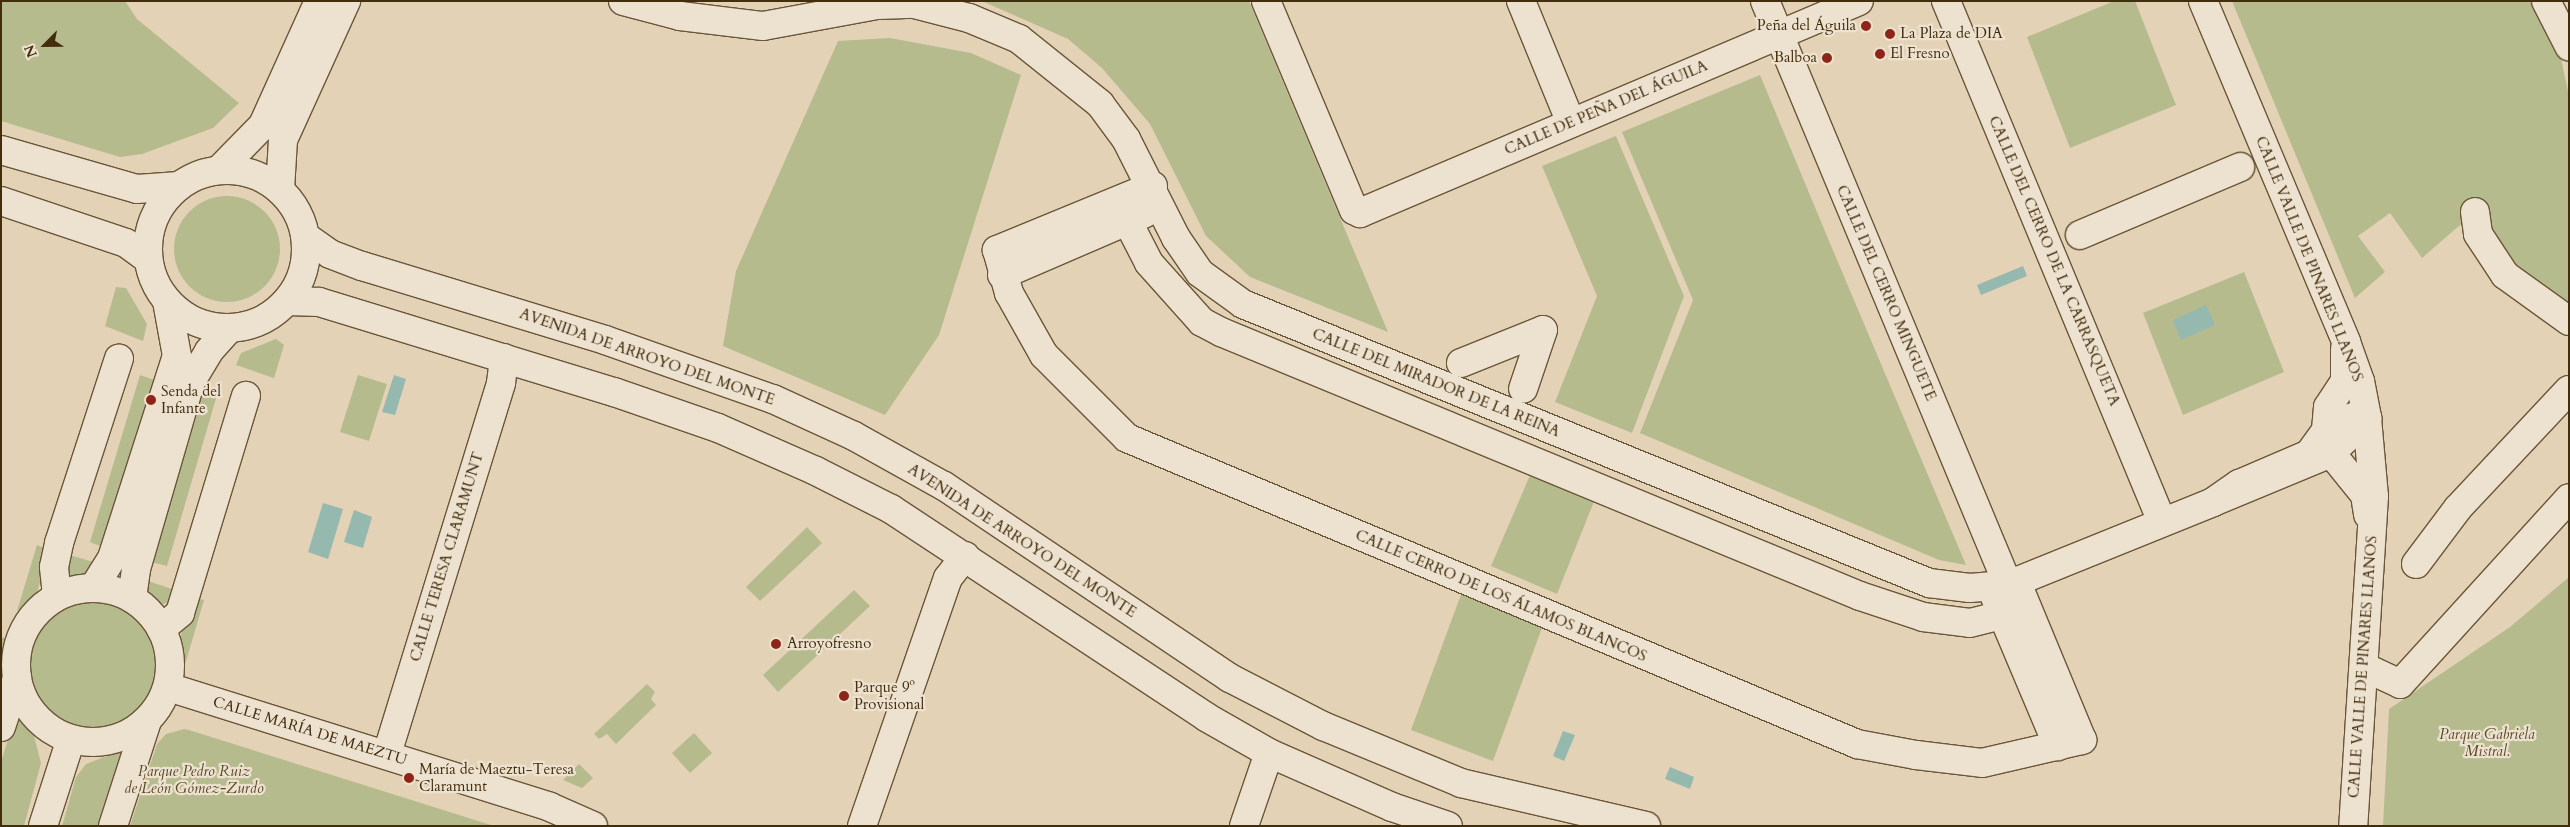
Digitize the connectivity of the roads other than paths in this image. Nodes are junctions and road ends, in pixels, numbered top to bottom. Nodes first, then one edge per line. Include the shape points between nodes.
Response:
1 (319, 1) edge
2 (346, 1) edge
3 (623, 1) edge
4 (1266, 1) edge
5 (1520, 1) edge
6 (1765, 1) edge
7 (1858, 1) edge
8 (1946, 1) edge
9 (2202, 1) edge
10 (2546, 1) edge
11 (723, 12) edge
12 (1779, 35) junction
13 (2569, 46) edge
14 (1571, 124) junction
15 (1, 150) edge
16 (2240, 167) dead end
17 (219, 170) junction
18 (179, 186) junction
19 (280, 190) junction
20 (1157, 197) junction
21 (1, 201) edge
22 (2475, 212) dead end
23 (1127, 220) junction
24 (2080, 234) dead end
25 (306, 237) junction
26 (148, 259) junction
27 (1002, 275) junction
28 (288, 300) junction
29 (167, 301) junction
30 (2569, 321) edge
31 (230, 328) junction
32 (2346, 342) junction
33 (119, 358) dead end
34 (504, 358) junction
35 (1461, 363) dead end
36 (1523, 389) dead end
37 (2569, 390) edge
38 (246, 396) dead end
39 (2367, 418) junction
40 (2328, 442) junction
41 (2569, 498) edge
42 (2213, 502) junction
43 (2162, 522) junction
44 (2371, 544) junction
45 (965, 556) junction
46 (2416, 564) dead end
47 (2005, 585) junction
48 (94, 587) junction
49 (57, 596) junction
50 (132, 598) junction
51 (2002, 615) junction
52 (161, 629) junction
53 (10, 639) edge
54 (2364, 667) junction
55 (17, 678) junction
56 (168, 688) junction
57 (147, 721) junction
58 (1, 727) edge
59 (71, 739) junction
60 (2070, 743) junction
61 (1269, 753) junction
62 (387, 754) junction
63 (42, 826) edge
64 (113, 826) edge
65 (592, 826) edge
66 (862, 826) edge
67 (1244, 826) edge
68 (1448, 826) edge
69 (1646, 826) edge
70 (2353, 826) edge

1 - 17 street via 264,125
2 - 19 street via 283,140
3 - 11 street, CALLE DEL MIRADOR DE LA REINA
4 - 14 street, CALLE DE PEÑA DEL ÁGUILA via 1354,210 1360,213
5 - 14 street
6 - 12 street, CALLE DEL CERRO MINGUETE
7 - 12 street, CALLE DE PEÑA DEL ÁGUILA
8 - 43 street, CALLE DEL CERRO DE LA CARRASQUETA
9 - 32 street, CALLE VALLE DE PINARES LLANOS
10 - 13 street
11 - 20 street, CALLE DEL MIRADOR DE LA REINA via 763,26 877,5 914,4 970,18 1019,39 1100,104
12 - 14 street, CALLE DE PEÑA DEL ÁGUILA
12 - 47 street, CALLE DEL CERRO MINGUETE
15 - 18 street via 137,189
16 - 24 street
17 - 18 street
17 - 19 street via 262,178
18 - 26 street via 150,227
19 - 25 street via 297,211
20 - 23 street
20 - 27 street, CALLE CERRO DE LOS ÁLAMOS BLANCOS via 997,250
20 - 47 street, CALLE DEL MIRADOR DE LA REINA via 1176,238 1200,273 1243,304 1907,576 1951,586
21 - 26 street via 126,242
22 - 30 street via 2478,234 2505,275
23 - 27 street
23 - 51 street, CALLE DEL MIRADOR DE LA REINA via 1155,270 1202,322 1221,332 1860,596 1923,617 1970,623
25 - 28 street via 306,259
25 - 69 street, AVENIDA DE ARROYO DEL MONTE via 330,254 362,266 605,340 773,399 854,436 944,486 1230,678 1323,726 1462,783
26 - 29 street
27 - 60 street, CALLE CERRO DE LOS ÁLAMOS BLANCOS via 1044,355 1127,438 1857,744 1982,763
28 - 31 street via 274,314
28 - 34 street via 306,299
29 - 31 street via 203,325
29 - 48 street via 177,356 112,558
31 - 50 street via 209,351 190,383 136,569
32 - 39 street, CALLE VALLE DE PINARES LLANOS via 2360,381
32 - 40 street via 2345,381 2328,407
33 - 49 street via 59,543 54,567
34 - 45 street via 718,428 891,509
34 - 62 street, CALLE TERESA CLARAMUNT via 500,383
35 - 36 street via 1543,330
37 - 46 street via 2458,508
38 - 52 street via 180,612
39 - 40 street via 2359,415
39 - 44 street, CALLE VALLE DE PINARES LLANOS via 2374,465
40 - 42 street, CALLE DEL MIRADOR DE LA REINA via 2309,454 2239,484
40 - 44 street via 2365,495
41 - 54 street via 2400,684
42 - 43 street, CALLE DEL MIRADOR DE LA REINA
42 - 44 street via 2318,472 2351,489
43 - 47 street, CALLE DEL MIRADOR DE LA REINA
44 - 54 street, CALLE VALLE DE PINARES LLANOS
45 - 61 street via 1206,717
45 - 66 street via 948,578
47 - 51 street, CALLE DEL CERRO MINGUETE
47 - 60 street, CALLE DEL CERRO MINGUETE
48 - 49 street
48 - 50 street
49 - 53 street via 40,608
50 - 52 street via 149,611
51 - 60 street, CALLE DEL CERRO MINGUETE
52 - 56 street via 169,647
53 - 55 street
54 - 70 street, CALLE VALLE DE PINARES LLANOS
55 - 58 street
55 - 59 street via 36,716
56 - 57 street
56 - 62 street, CALLE MARÍA DE MAEZTU
57 - 59 street via 111,740
57 - 64 street
59 - 63 street
61 - 67 street
61 - 68 street via 1392,807
62 - 65 street, CALLE MARÍA DE MAEZTU via 550,807

